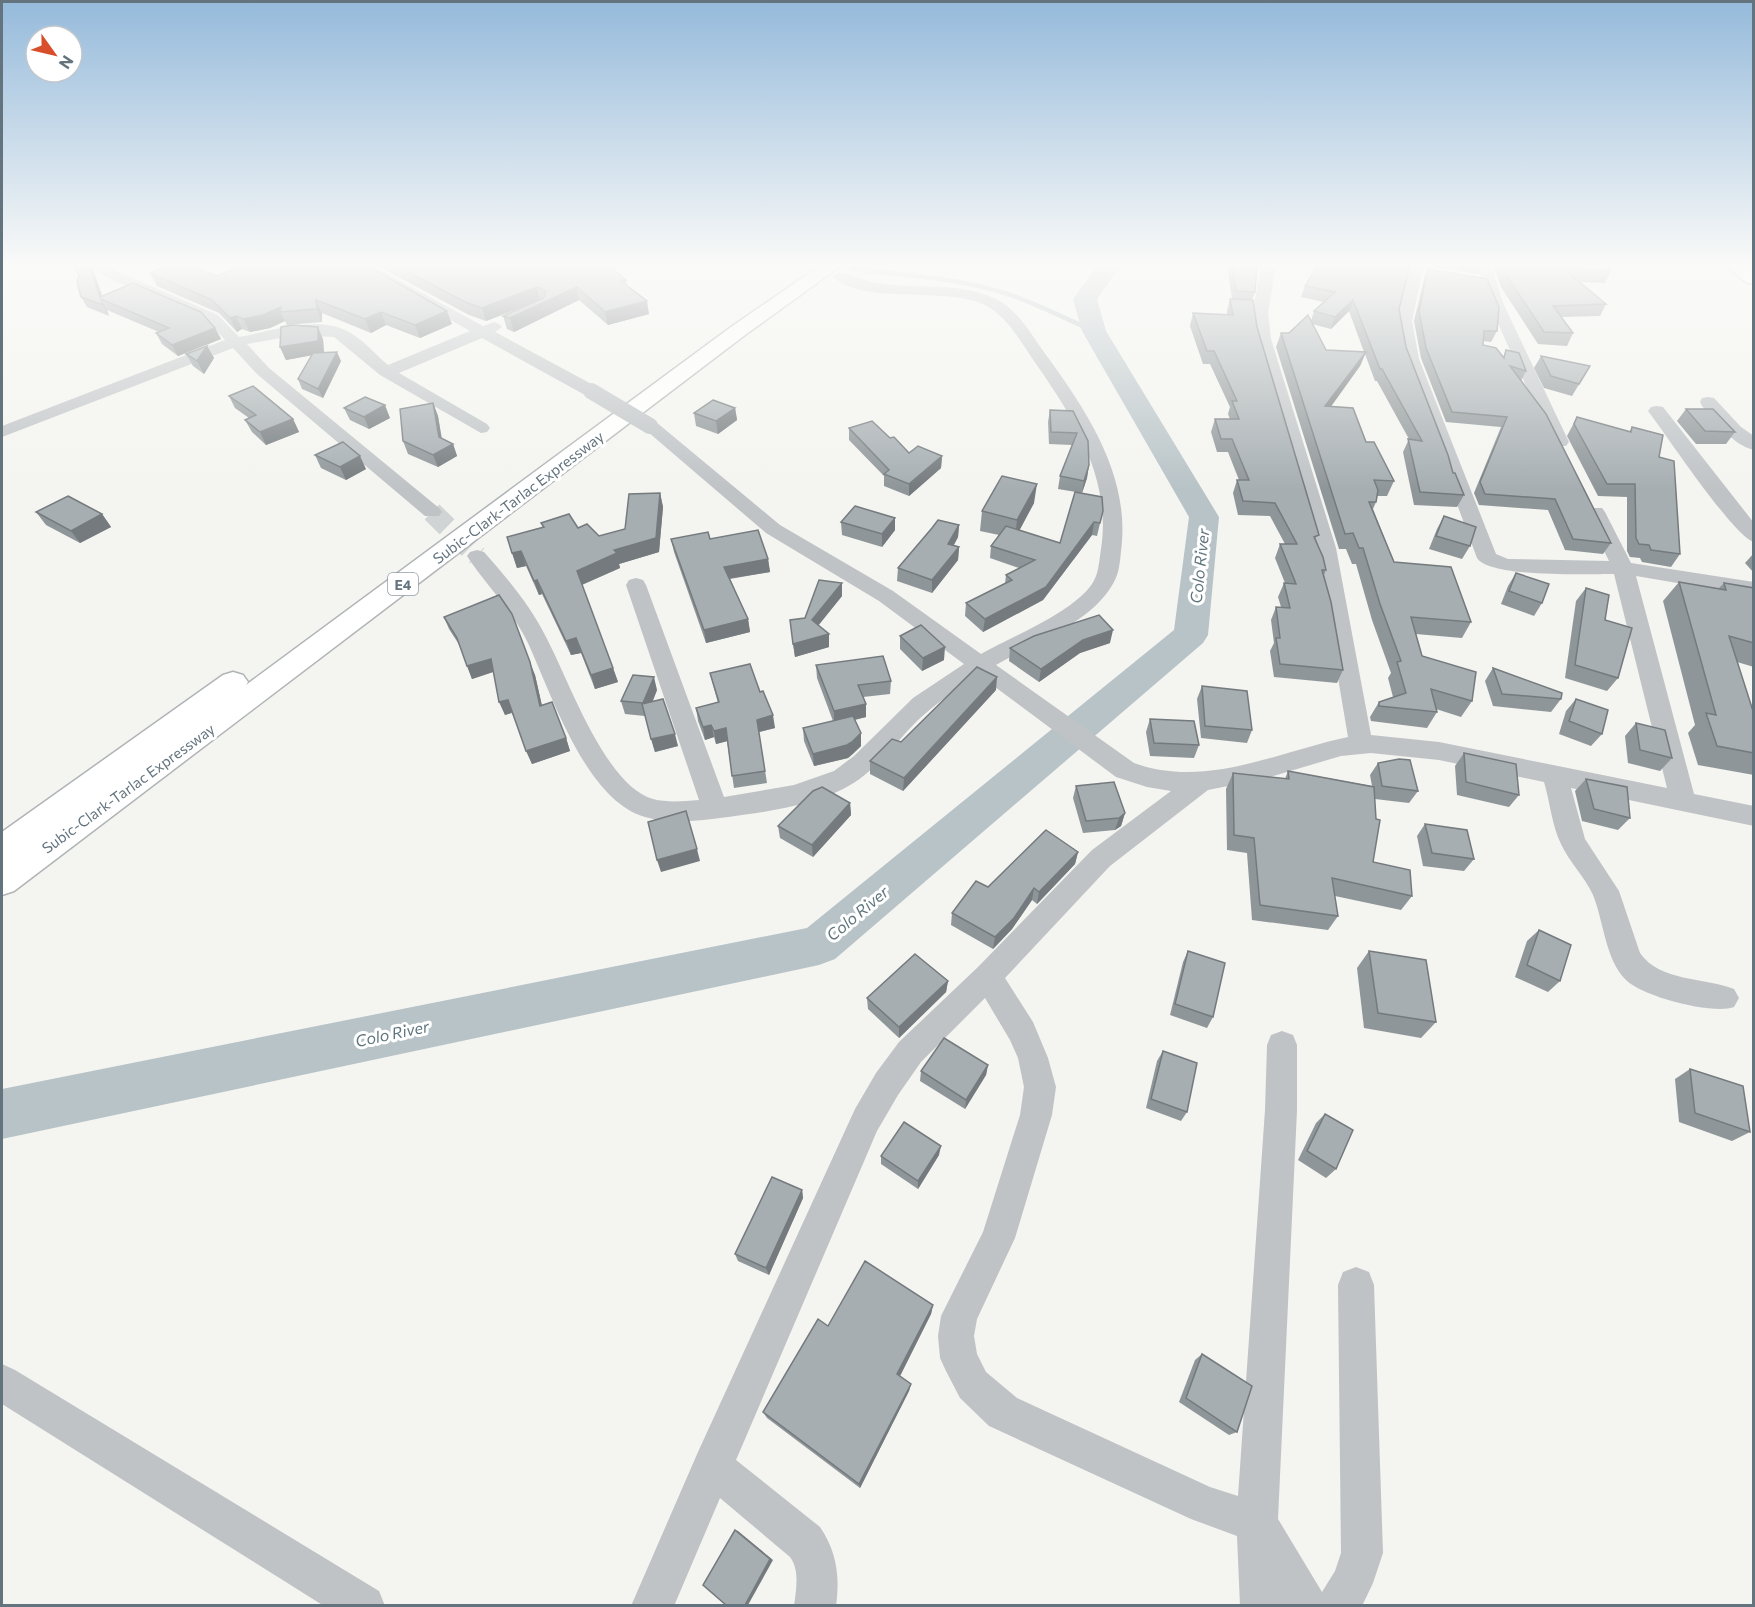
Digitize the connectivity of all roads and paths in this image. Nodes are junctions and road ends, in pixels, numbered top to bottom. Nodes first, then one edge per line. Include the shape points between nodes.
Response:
1 (246, 340) edge
2 (347, 340) edge
3 (464, 340) edge
4 (498, 340) edge
5 (702, 340) edge
6 (726, 340) edge
7 (1027, 340) edge
8 (1263, 340) edge
9 (1406, 340) edge
10 (1512, 340) edge
11 (235, 342) junction
12 (386, 372) junction
13 (1708, 402) dead end
14 (1657, 411) dead end
15 (481, 428) dead end
16 (2, 432) edge
17 (1754, 446) edge
18 (1569, 459) edge
19 (1588, 499) edge
20 (432, 512) tunnel mouth
21 (1754, 536) edge
22 (477, 556) tunnel mouth
23 (1623, 568) junction
24 (636, 585) dead end
25 (1754, 590) edge
26 (981, 665) junction
27 (183, 734) junction
28 (1361, 744) junction
29 (1555, 775) junction
30 (1203, 781) junction
31 (1683, 801) junction
32 (714, 809) junction
33 (1754, 816) edge
34 (2, 850) edge
35 (2, 882) edge
36 (988, 976) junction
37 (1724, 998) dead end
38 (1282, 1045) dead end
39 (1356, 1285) dead end
40 (2, 1383) edge
41 (712, 1467) junction
42 (1257, 1523) junction
43 (364, 1605) edge
44 (652, 1605) edge
45 (815, 1605) edge
46 (1261, 1605) edge
47 (1306, 1605) edge
48 (1337, 1605) edge

1 - 11 street
2 - 12 street
3 - 12 street
4 - 26 street, bridge via 650,426 773,530 886,596
5 - 27 highway, Subic-Clark-Tarlac Expressway / E4
6 - 27 highway, Subic-Clark-Tarlac Expressway / E4
7 - 26 street via 1096,445 1107,478 1114,538 1108,575 1078,610
8 - 28 street via 1326,548
9 - 23 street via 1487,558 1504,565
10 - 18 street
11 - 16 street
11 - 20 street via 292,397
12 - 15 street
13 - 17 street
14 - 21 street
19 - 23 street
22 - 32 street via 521,611 561,697 601,767 626,795 646,808
23 - 25 street
23 - 31 street
24 - 32 street
26 - 30 street via 1140,778 1156,782
26 - 32 street via 925,701 867,762 847,776 813,791
27 - 34 highway, Subic-Clark-Tarlac Expressway / E4
27 - 35 highway, Subic-Clark-Tarlac Expressway / E4
28 - 29 street via 1439,751
28 - 30 street
29 - 31 street
29 - 37 street via 1573,842 1605,891 1627,958 1635,970 1659,984
30 - 36 street via 1101,858
31 - 33 street
36 - 41 street via 910,1052 886,1084 866,1120
36 - 42 street via 1022,1032 1040,1087 1036,1115 998,1238 959,1316 959,1358 973,1385 1003,1412 1206,1505
38 - 42 street
39 - 48 street via 1362,1553 1352,1583
40 - 43 street
41 - 44 street
41 - 45 street via 812,1551 817,1564
42 - 46 street
42 - 47 street

